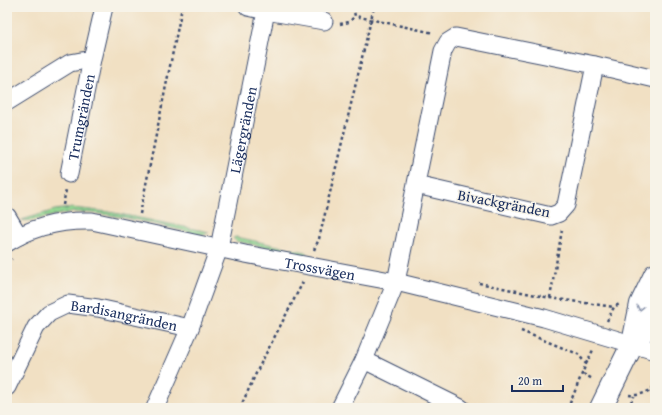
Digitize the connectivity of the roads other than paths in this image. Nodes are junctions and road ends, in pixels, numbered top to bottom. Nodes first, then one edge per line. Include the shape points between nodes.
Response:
1 (104, 7) edge
2 (248, 7) edge
3 (266, 11) junction
4 (324, 21) dead end
5 (92, 59) junction
6 (595, 65) junction
7 (655, 79) edge
8 (7, 102) edge
9 (70, 174) dead end
10 (416, 185) junction
11 (7, 216) edge
12 (13, 240) edge
13 (219, 248) junction
14 (655, 275) edge
15 (396, 282) junction
16 (655, 318) edge
17 (190, 328) junction
18 (634, 343) junction
19 (655, 351) edge
20 (364, 360) junction
21 (7, 387) edge
22 (155, 408) edge
23 (340, 408) edge
24 (461, 408) edge
25 (601, 408) edge

1 - 5 street, Trumgränden
2 - 3 street
3 - 4 street
3 - 13 street, Lägergränden
5 - 8 street, Trumgränden via 70,64
5 - 9 street, Trumgränden
6 - 7 street
6 - 10 street via 456,37 448,42 443,51
6 - 10 street, Bivackgränden via 566,206 559,213 551,216
10 - 15 street
11 - 12 street
12 - 13 street, Trossvägen via 53,223 70,220 92,221
13 - 15 street, Trossvägen
13 - 17 street, Bardisangränden
14 -> 18 street via 640,304
15 - 18 street, Trossvägen
15 - 20 street
16 - 18 street
17 - 21 street, Bardisangränden via 68,304 49,313 36,328
17 - 22 street, Bardisangränden
18 - 19 street, Trossvägen
18 - 25 street
20 - 23 street
20 - 24 street

